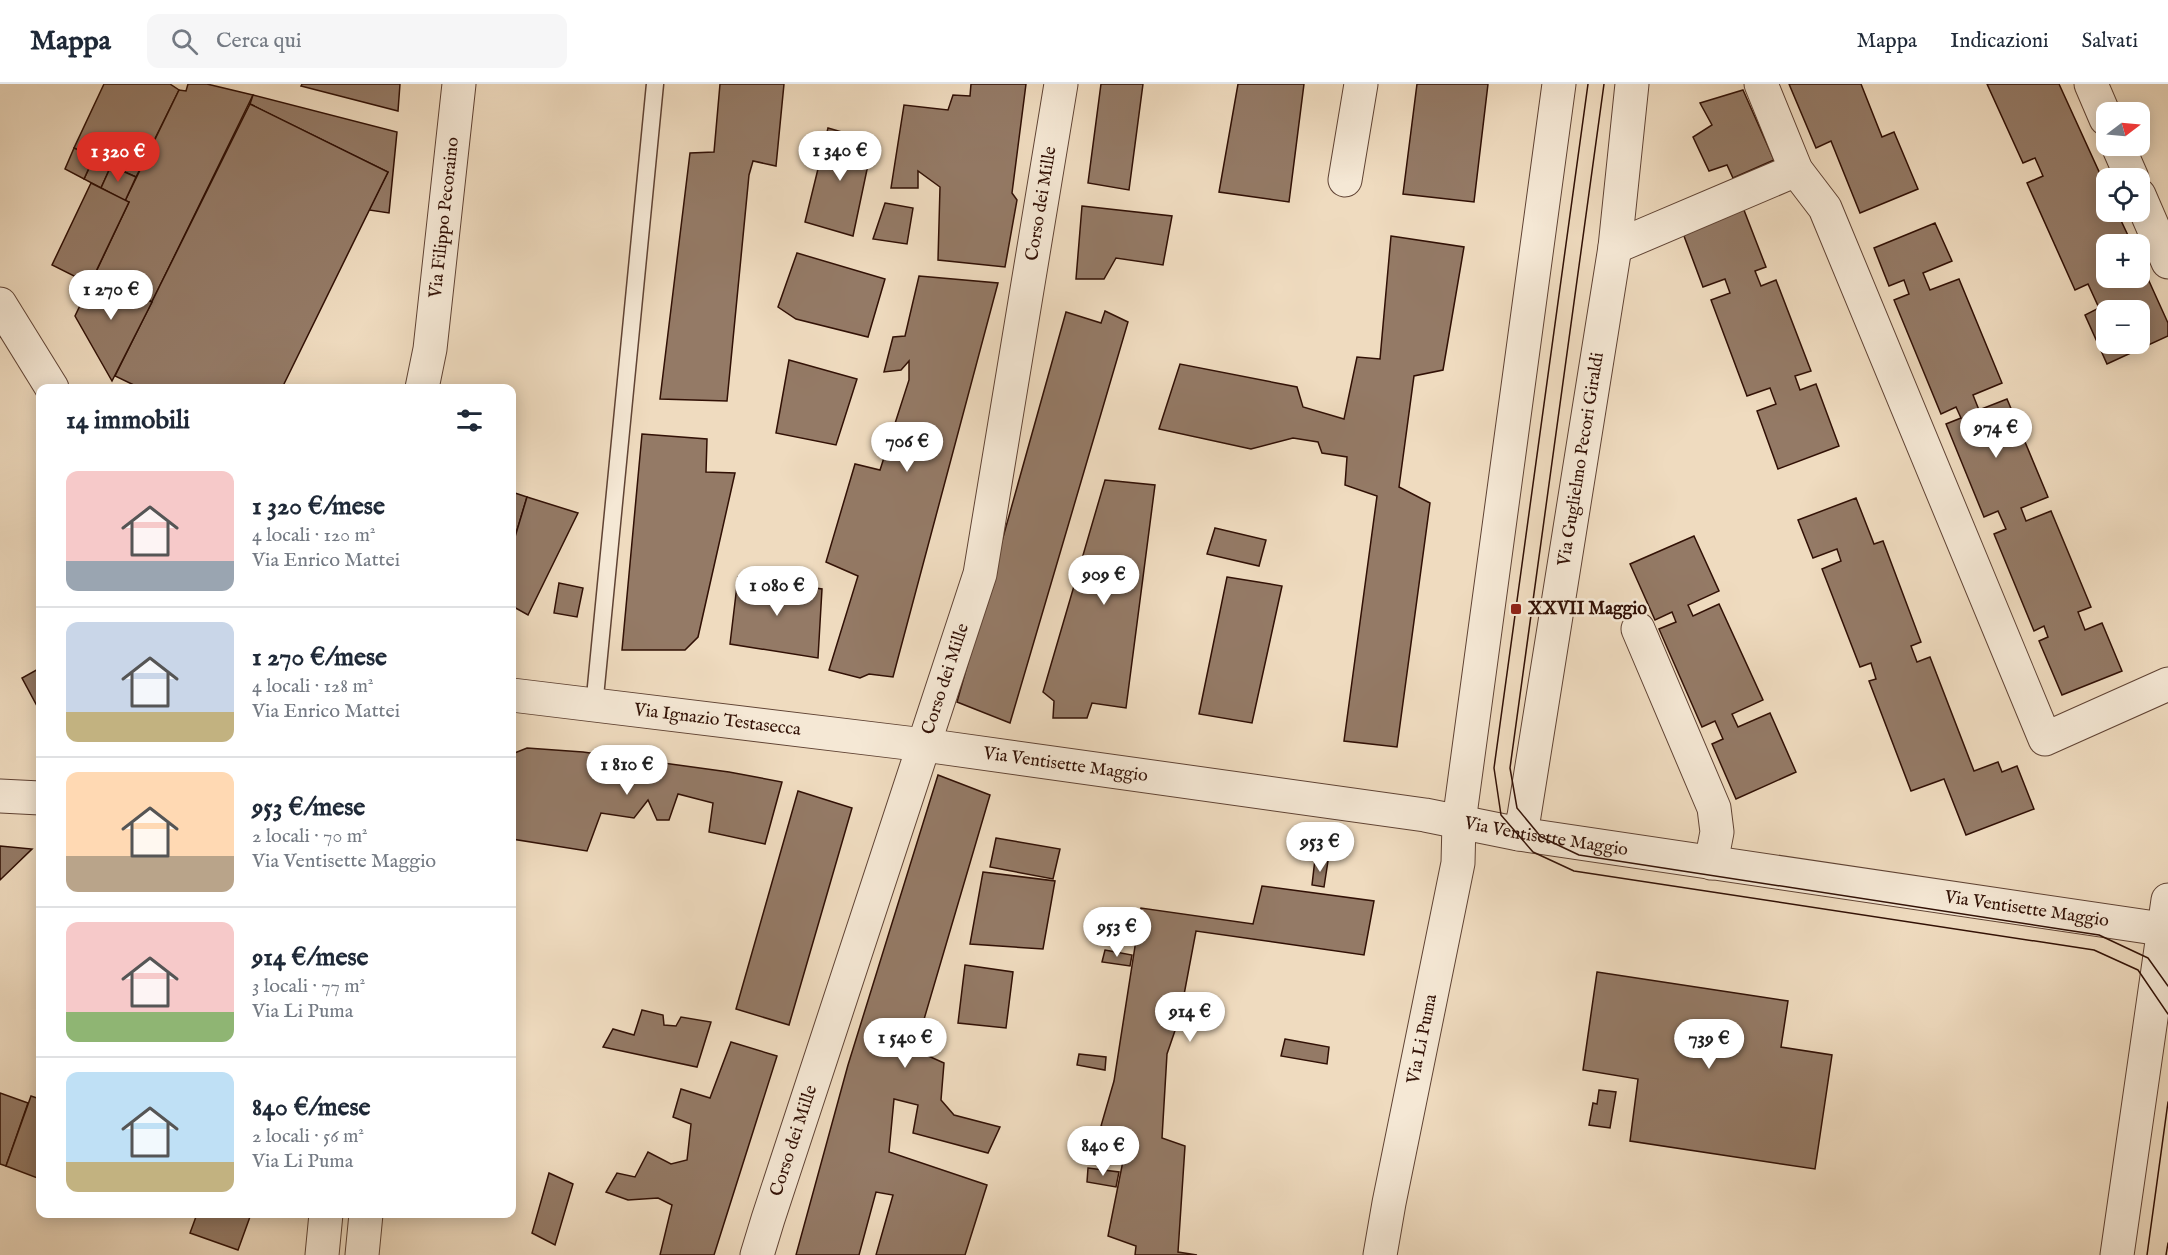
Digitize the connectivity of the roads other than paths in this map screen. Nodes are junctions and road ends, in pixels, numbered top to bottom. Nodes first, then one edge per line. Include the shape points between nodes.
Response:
1 (459, 84) edge
2 (655, 84) edge
3 (1061, 84) edge
4 (1361, 84) edge
5 (1559, 84) edge
6 (1632, 84) edge
7 (1761, 84) edge
8 (2091, 84) edge
9 (2099, 102) edge
10 (1796, 170) junction
11 (1345, 180) dead end
12 (2150, 220) edge
13 (1616, 247) junction
14 (2168, 262) edge
15 (0, 304) edge
16 (430, 350) junction
17 (50, 384) edge
18 (423, 384) edge
19 (430, 384) edge
20 (1638, 629) dead end
21 (2168, 684) edge
22 (516, 696) edge
23 (594, 707) junction
24 (924, 745) junction
25 (0, 796) edge
26 (36, 798) edge
27 (1459, 822) junction
28 (1519, 834) junction
29 (1711, 863) junction
30 (2167, 920) edge
31 (326, 1218) edge
32 (366, 1218) edge
33 (322, 1255) edge
34 (362, 1255) edge
35 (757, 1255) edge
36 (1380, 1255) edge
37 (2117, 1255) edge

1 - 16 street, Via Filippo Pecoraino
2 - 23 lane
3 - 24 street, Corso dei Mille via 980,574
4 - 11 street
5 - 27 street
6 - 13 street, Via Guglielmo Pecori Giraldi
7 - 10 street
8 - 9 street
10 - 13 street
10 - 21 street via 1825,208 2045,738
12 - 14 street
13 - 28 street, Via Guglielmo Pecori Giraldi
15 - 17 street
16 - 18 street, Via Filippo Pecoraino
16 - 19 street, Via Filippo Pecoraino
20 - 29 street via 1714,808 1717,832
22 - 23 street, Via Ignazio Testasecca
23 - 24 street, Via Ignazio Testasecca
24 - 27 street, Via Ventisette Maggio via 1425,814
24 - 35 street, Corso dei Mille
25 - 26 street
27 - 28 street, Via Ventisette Maggio
27 - 36 street, Via Li Puma via 1458,863
28 - 29 street, Via Ventisette Maggio
29 - 30 street, Via Ventisette Maggio
30 - 37 street
31 - 33 street
32 - 34 street

